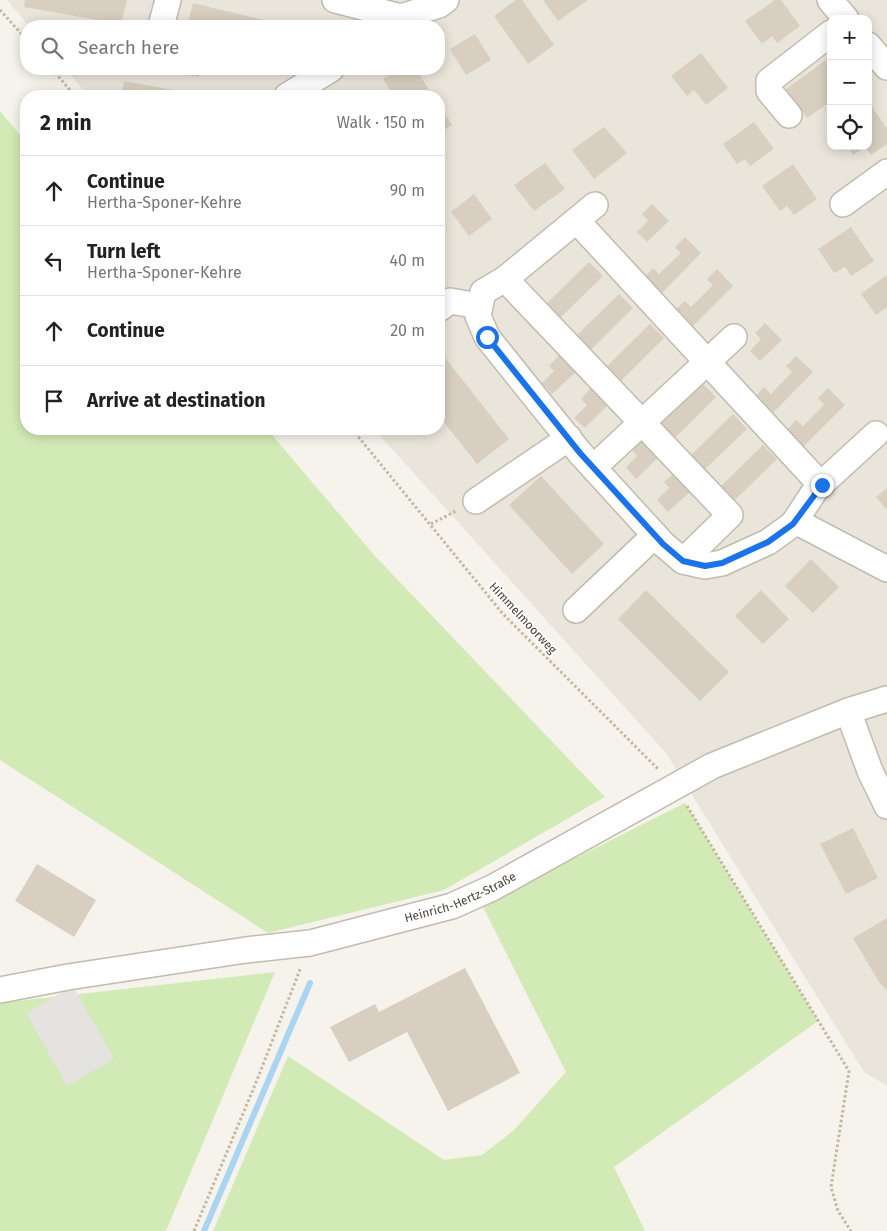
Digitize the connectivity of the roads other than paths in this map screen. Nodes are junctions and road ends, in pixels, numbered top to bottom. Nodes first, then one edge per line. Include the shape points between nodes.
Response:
1 (168, 0) edge
2 (335, 0) edge
3 (446, 0) edge
4 (830, 0) edge
5 (843, 15) edge
6 (163, 20) edge
7 (390, 20) edge
8 (401, 20) edge
9 (827, 36) edge
10 (872, 50) edge
11 (887, 67) edge
12 (321, 75) edge
13 (297, 90) edge
14 (789, 115) dead end
15 (887, 172) edge
16 (843, 204) dead end
17 (505, 279) junction
18 (445, 305) edge
19 (480, 306) junction
20 (734, 337) dead end
21 (708, 362) junction
22 (642, 423) junction
23 (876, 434) dead end
24 (569, 438) junction
25 (594, 467) junction
26 (822, 485) junction
27 (476, 500) road end
28 (793, 524) junction
29 (655, 535) junction
30 (683, 561) junction
31 (887, 569) edge
32 (576, 610) dead end
33 (887, 699) edge
34 (848, 711) junction
35 (887, 806) edge
36 (0, 990) edge

1 - 6 street
2 - 7 street
3 - 8 street
4 - 5 street
9 - 14 street via 769,81 769,91
10 - 11 street
12 - 13 street
15 - 16 street
17 - 19 street via 483,292
17 - 21 street via 586,213
17 - 22 street
18 - 19 street via 450,301
19 - 24 street via 478,316 487,337
20 - 21 street
21 - 22 street
21 - 26 street
22 - 25 street
22 - 30 street via 730,515
23 - 26 street
24 - 25 street
24 - 27 street
25 - 29 street
26 - 28 street
28 - 30 street via 768,542 722,563 705,566
28 - 31 street via 814,529
29 - 30 street
29 - 32 street
33 - 34 street, Heinrich-Hertz-Straße
34 - 35 street
34 - 36 street, Heinrich-Hertz-Straße via 712,766 492,888 452,906 310,943 246,950

